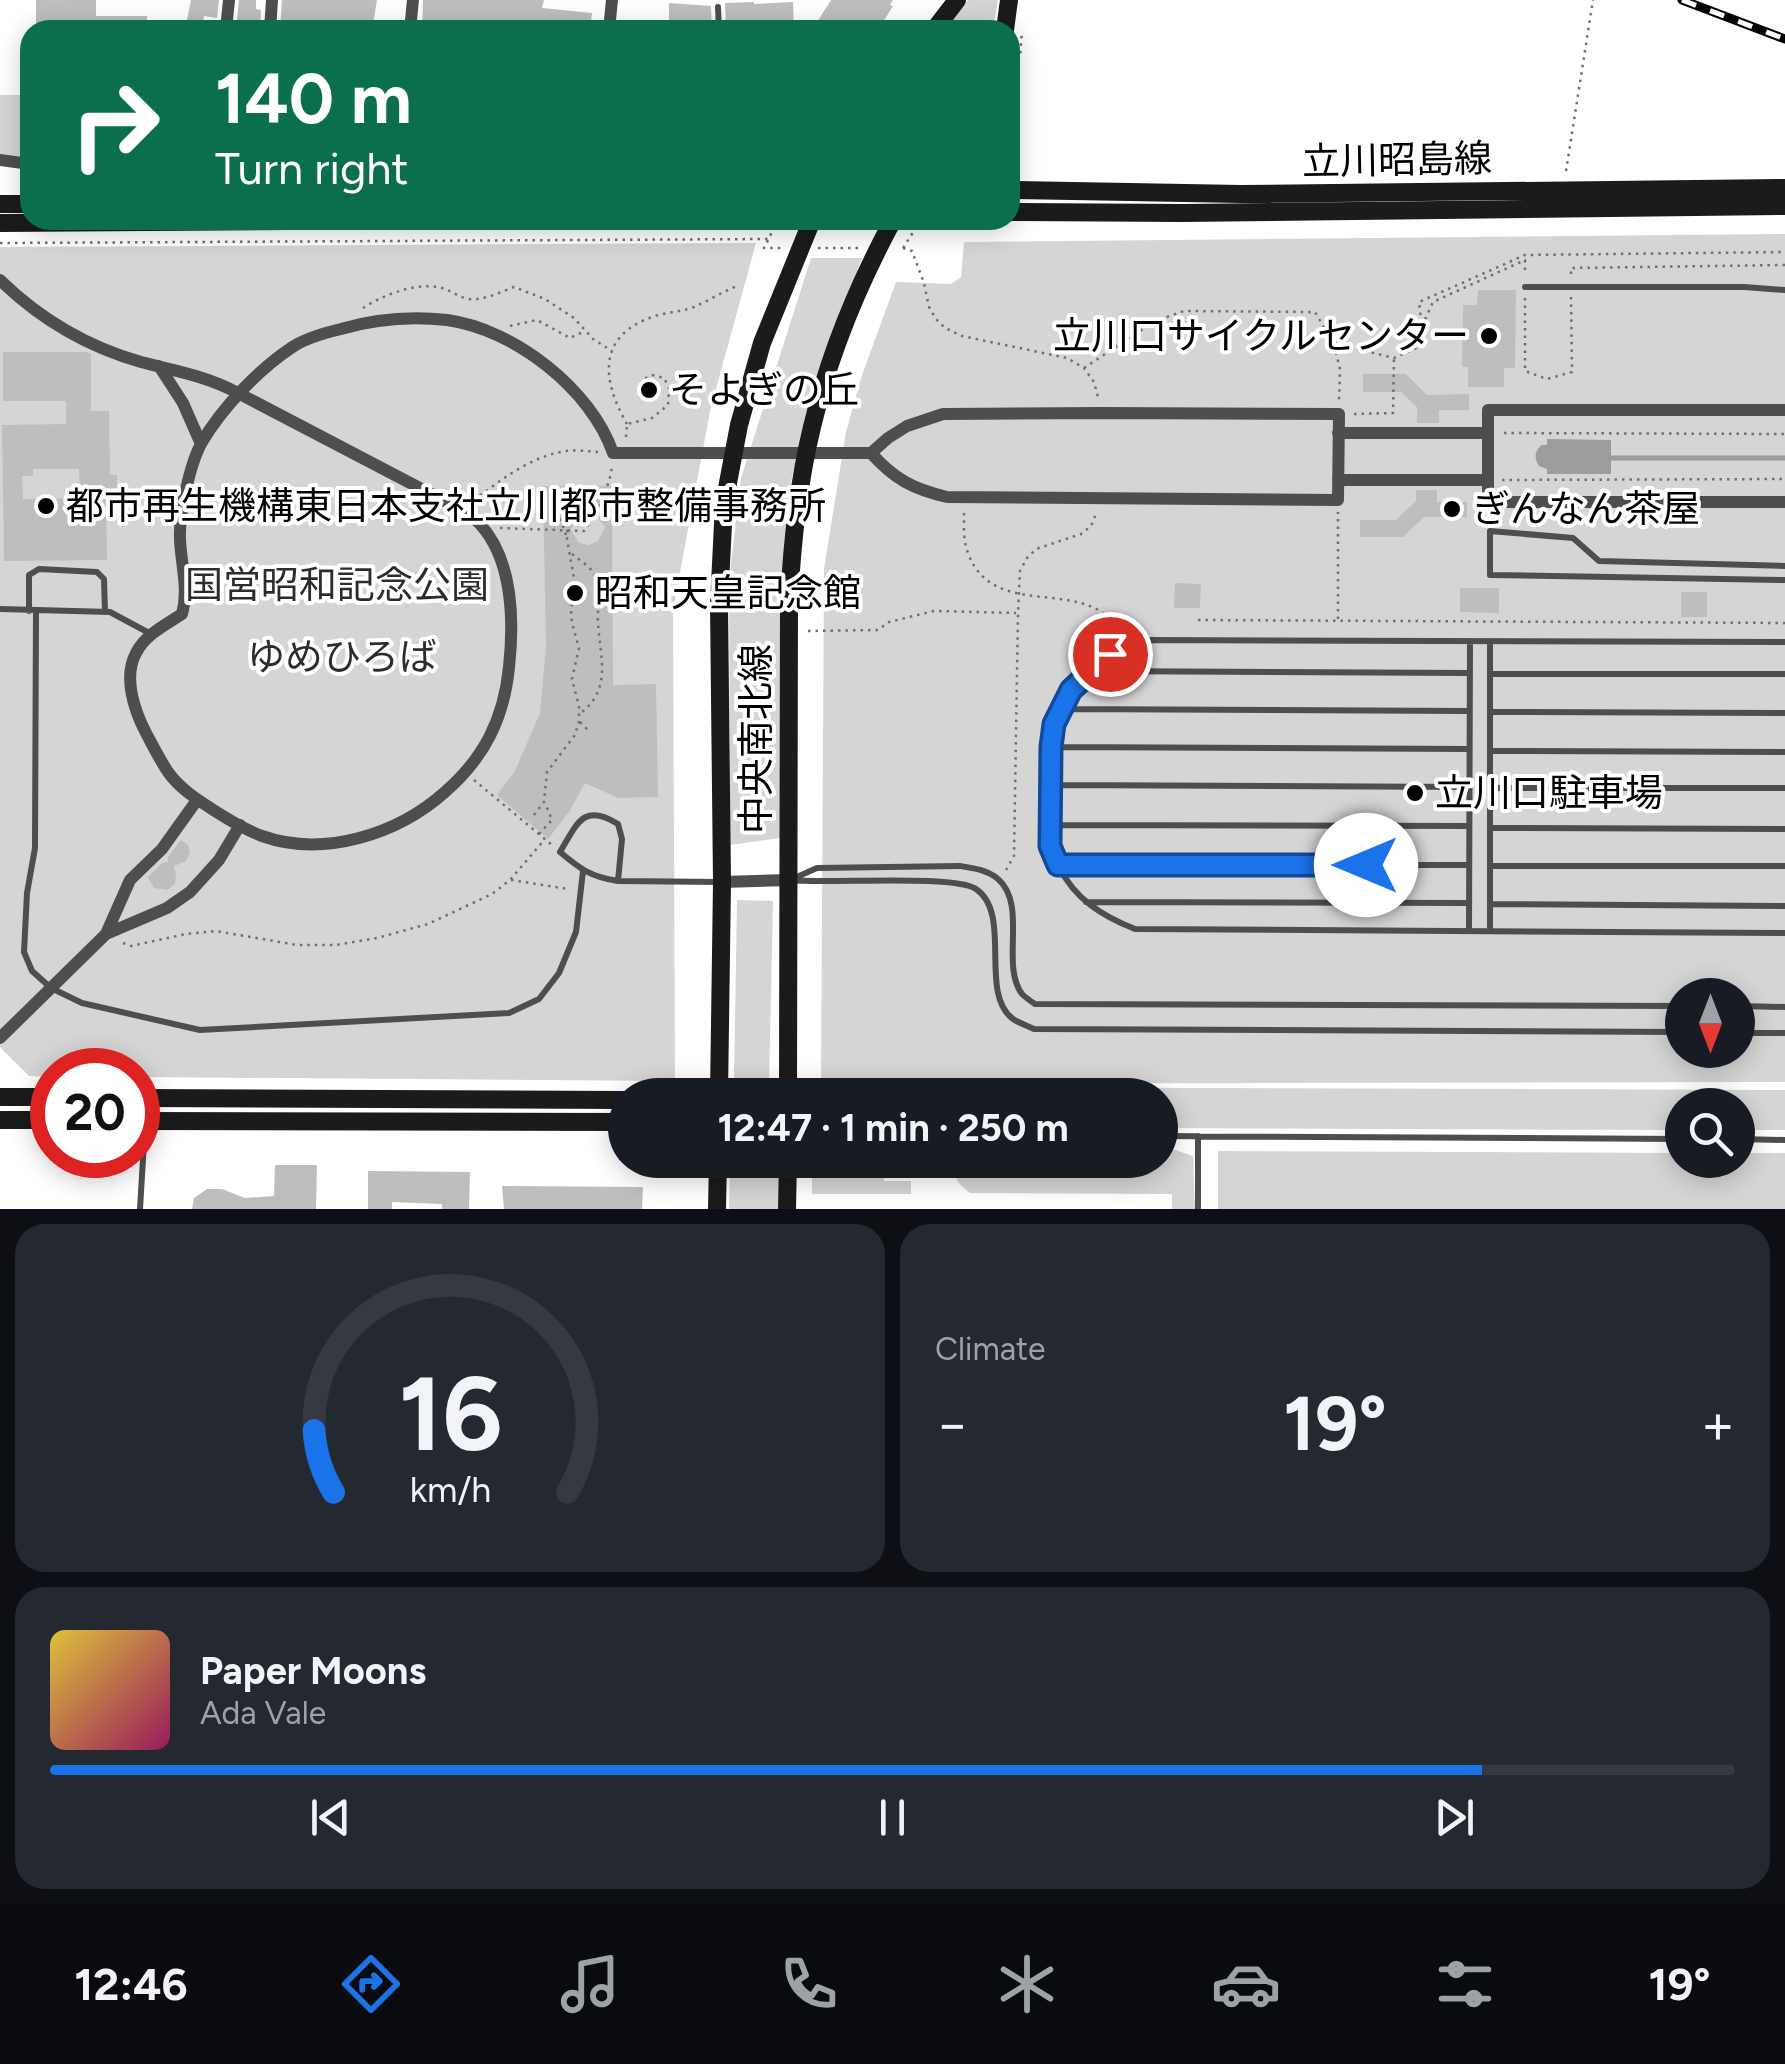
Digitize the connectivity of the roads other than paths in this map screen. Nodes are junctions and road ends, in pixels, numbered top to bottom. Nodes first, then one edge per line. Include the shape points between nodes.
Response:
1 (957, 0) edge
2 (718, 7) dead end
3 (719, 20) edge
4 (942, 20) edge
5 (1785, 188) edge
6 (1020, 190) edge
7 (1785, 206) edge
8 (1020, 212) edge
9 (808, 230) edge
10 (888, 230) edge
11 (0, 280) edge
12 (1524, 286) dead end
13 (1785, 290) edge
14 (159, 366) junction
15 (238, 393) junction
16 (1785, 410) edge
17 (1338, 432) junction
18 (1488, 433) junction
19 (201, 444) junction
20 (866, 452) junction
21 (1338, 480) junction
22 (1488, 480) junction
23 (1785, 502) edge
24 (1785, 566) edge
25 (1785, 580) edge
26 (0, 609) edge
27 (32, 611) junction
28 (106, 612) junction
29 (152, 634) junction
30 (1470, 642) junction
31 (1490, 642) junction
32 (1785, 642) edge
33 (1090, 671) junction
34 (1470, 673) junction
35 (1490, 674) junction
36 (1785, 674) edge
37 (1060, 709) junction
38 (1470, 712) junction
39 (1490, 712) junction
40 (1785, 713) edge
41 (1051, 747) junction
42 (1469, 749) junction
43 (1490, 750) junction
44 (1785, 752) edge
45 (1051, 785) junction
46 (1469, 787) junction
47 (1490, 788) junction
48 (1785, 788) edge
49 (197, 800) junction
50 (240, 825) junction
51 (1050, 825) junction
52 (1469, 826) junction
53 (1490, 828) junction
54 (1785, 829) edge
55 (1058, 865) junction
56 (1469, 865) junction
57 (1490, 866) junction
58 (1785, 866) edge
59 (583, 871) junction
60 (789, 880) junction
61 (618, 881) junction
62 (722, 882) junction
63 (1086, 902) junction
64 (1469, 903) junction
65 (1490, 904) junction
66 (1785, 906) edge
67 (1469, 931) junction
68 (1490, 931) junction
69 (1785, 932) edge
70 (106, 934) junction
71 (50, 988) junction
72 (1665, 1006) edge
73 (1755, 1006) edge
74 (1785, 1007) edge
75 (1665, 1032) edge
76 (1755, 1033) edge
77 (1785, 1033) edge
78 (0, 1038) edge
79 (719, 1078) edge
80 (788, 1078) edge
81 (0, 1097) edge
82 (30, 1097) edge
83 (160, 1098) edge
84 (608, 1100) edge
85 (0, 1120) edge
86 (30, 1120) edge
87 (160, 1122) edge
88 (608, 1122) edge
89 (1178, 1136) edge
90 (1198, 1136) junction
91 (1665, 1139) edge
92 (1755, 1139) edge
93 (1785, 1140) edge
94 (140, 1178) edge
95 (718, 1178) edge
96 (788, 1178) edge
97 (140, 1209) edge
98 (717, 1209) edge
99 (787, 1209) edge
100 (1198, 1209) edge

1 - 4 main road
2 - 3 lane
5 - 6 main road, 立川昭島線
7 - 8 main road, 立川昭島線
9 - 62 main road, 中央南北線 via 762,343 724,504
10 - 60 main road, 中央南北線 via 863,278 812,426 792,545
11 - 14 street via 70,333
12 - 13 lane
14 - 15 street
14 - 19 street
15 - 19 street
15 - 20 street via 292,346 322,334 406,318 450,320 526,350 556,373 588,405 613,453
15 - 50 street via 460,509 500,557 512,605 504,706 483,750 433,803 406,821 352,840 288,842
16 - 18 street via 1488,410
17 - 18 street
17 - 20 street via 1339,414 943,414
17 - 21 street
18 - 22 street
19 - 29 street via 180,536 182,614
20 - 21 street via 908,484 963,498 1338,500
21 - 22 street
22 - 23 street via 1488,502
24 - 25 lane via 1599,561 1573,538 1490,531 1490,575
26 - 27 lane
27 - 28 lane
27 - 28 lane via 30,574 39,569 97,572 104,579
27 - 71 lane via 36,848 24,952 32,972
28 - 29 lane
29 - 49 street via 132,661 139,720 170,774
30 - 31 lane
30 - 33 lane via 1149,640 1110,654
30 - 34 lane
31 - 32 lane
31 - 35 lane
33 - 34 lane
33 - 37 lane
34 - 38 lane
35 - 36 lane
35 - 39 lane
37 - 38 lane
37 - 41 lane
38 - 42 lane
39 - 40 lane
39 - 43 lane
41 - 42 lane
41 - 45 lane
42 - 46 lane
43 - 44 lane
43 - 47 lane
45 - 46 lane
45 - 51 lane
46 - 52 lane
47 - 48 lane
47 - 53 lane
49 - 50 street
49 - 70 street via 130,880
50 - 70 street via 190,892
51 - 52 lane
51 - 55 lane
52 - 56 lane
53 - 54 lane
53 - 57 lane
55 - 56 lane
55 - 63 lane
56 - 64 lane
57 - 58 lane
57 - 65 lane
59 - 61 lane
59 - 61 lane via 560,852 591,813 618,824
59 - 71 lane via 576,932 559,973 539,999 510,1014 200,1030 82,1003
60 - 62 street
60 - 72 lane via 816,868 983,870 1000,881 1011,902 1016,980 1035,1004
60 - 75 lane via 976,888 991,906 1000,999 1010,1018 1034,1029
60 - 80 main road, 中央南北線
61 - 62 lane
62 - 79 main road, 中央南北線
63 - 64 lane
63 - 67 lane via 1135,929
64 - 67 lane
65 - 66 lane
65 - 68 lane
67 - 68 lane
68 - 69 lane
70 - 71 street
71 - 78 street
73 - 74 lane
76 - 77 lane
81 - 82 main road
83 - 84 main road
85 - 86 main road
87 - 88 main road
89 - 90 lane
90 - 91 lane
90 - 100 lane
92 - 93 lane
94 - 97 lane
95 - 98 main road
96 - 99 main road

